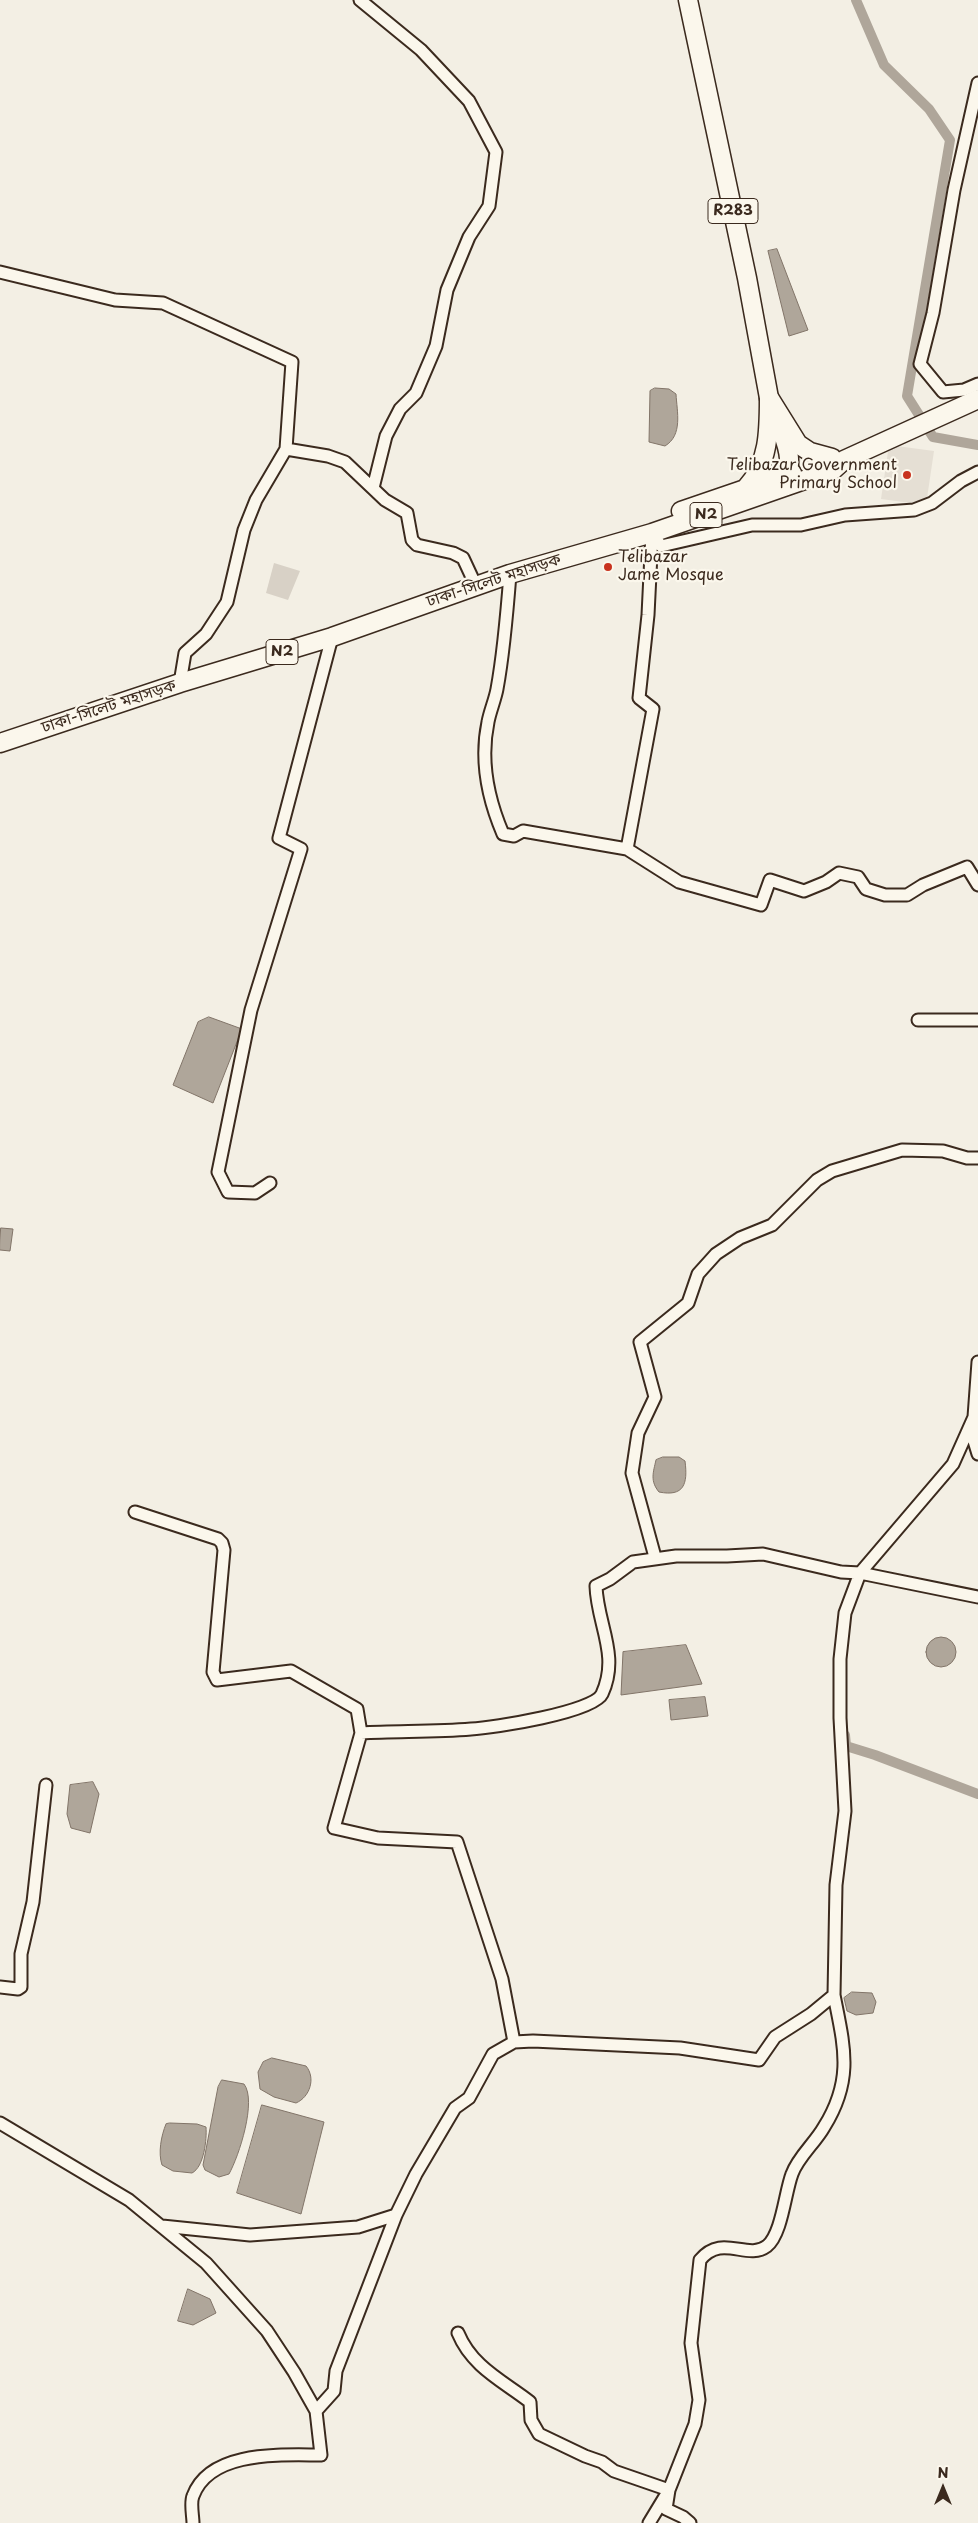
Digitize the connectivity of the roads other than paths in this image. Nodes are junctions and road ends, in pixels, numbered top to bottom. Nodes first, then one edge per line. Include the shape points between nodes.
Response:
1 (360, 0) edge
2 (689, 3) edge
3 (978, 83) edge
4 (0, 272) edge
5 (978, 384) edge
6 (770, 398) junction
7 (978, 399) edge
8 (286, 449) junction
9 (838, 459) junction
10 (978, 472) edge
11 (795, 478) junction
12 (373, 488) junction
13 (746, 488) junction
14 (652, 533) junction
15 (563, 558) junction
16 (510, 574) junction
17 (476, 586) junction
18 (332, 637) junction
19 (180, 683) junction
20 (0, 742) edge
21 (627, 849) junction
22 (978, 885) edge
23 (918, 1020) dead end
24 (978, 1020) edge
25 (978, 1158) edge
26 (270, 1183) dead end
27 (978, 1362) edge
28 (974, 1417) junction
29 (978, 1454) edge
30 (135, 1512) dead end
31 (655, 1557) junction
32 (860, 1573) junction
33 (978, 1597) edge
34 (361, 1733) junction
35 (46, 1785) dead end
36 (0, 1987) edge
37 (834, 1995) junction
38 (514, 2042) junction
39 (0, 2123) edge
40 (396, 2215) junction
41 (162, 2226) junction
42 (458, 2333) dead end
43 (316, 2411) junction
44 (669, 2490) junction
45 (193, 2523) edge
46 (649, 2523) edge
47 (690, 2523) edge

1 - 12 street via 421,50 469,101 496,152 489,206 469,237 447,290 436,346 416,393 400,409 386,436
2 - 6 main road, R283
3 - 5 street via 920,364 943,392 964,390
4 - 8 street via 115,300 163,303 292,362
6 - 9 main road, R283 via 798,444 810,452
6 - 11 main road, R283
6 - 13 main road, R283 via 764,460
7 - 9 main road
8 - 12 street via 346,462
8 - 19 street via 256,500 244,530 227,602 206,634 185,654
9 - 11 main road
10 - 14 street via 932,503 914,510 845,515 801,525 752,525 661,546
11 - 13 main road
11 - 14 main road, ঢাকা-সিলেট মহাসড়ক / N2 via 777,491
12 - 17 street via 385,500 407,513 412,540 417,545 463,558
13 - 15 main road via 588,542
14 - 15 main road, ঢাকা-সিলেট মহাসড়ক / N2
14 - 21 street via 639,698 653,709
15 - 16 main road, ঢাকা-সিলেট মহাসড়ক / N2
16 - 17 main road, ঢাকা-সিলেট মহাসড়ক / N2
16 - 21 street via 497,690 485,740 484,758 494,814 504,834 514,836 523,831
17 - 18 main road, ঢাকা-সিলেট মহাসড়ক / N2
18 - 19 main road, ঢাকা-সিলেট মহাসড়ক / N2
18 - 26 street via 279,838 301,849 251,1010 218,1172 228,1192 255,1193
19 - 20 main road, ঢাকা-সিলেট মহাসড়ক / N2
21 - 22 street via 679,882 761,906 770,880 804,891 839,873 858,877 866,889 885,895 907,895 967,867
23 - 24 street
25 - 31 street via 943,1151 902,1150 832,1171 817,1180 772,1225 740,1238 716,1254 698,1274 688,1303 640,1342 655,1397 638,1433 632,1473
27 - 28 street
28 - 29 street via 974,1441
28 - 32 street via 953,1464
30 - 34 street via 222,1543 213,1672 217,1680 291,1671 357,1709
31 - 32 street via 763,1554 841,1572
31 - 34 street via 633,1562 596,1586 609,1648 601,1696 593,1704 543,1718 472,1729
32 - 33 street
32 - 37 street via 845,1613 840,1659 845,1811 836,1885
34 - 38 street via 334,1828 378,1838 456,1842 502,1980
35 - 36 street via 33,1902 21,1954 21,1986 18,1990
37 - 38 street via 775,2037 759,2060 680,2048
37 - 44 street via 844,2043 844,2083 825,2126 792,2173 780,2222 768,2245 757,2250 718,2248 708,2251 700,2260 691,2343 700,2400 695,2424
38 - 40 street via 493,2054 469,2098 455,2108
39 - 41 street via 130,2200
40 - 41 street via 358,2227 250,2235
40 - 43 street via 336,2371 334,2391
41 - 43 street via 206,2263 266,2331
42 - 44 street via 473,2358 489,2374 530,2402 531,2420 539,2434 614,2470
43 - 45 street via 321,2455 254,2456 208,2473 192,2497
44 - 46 street
44 - 47 street via 666,2509

